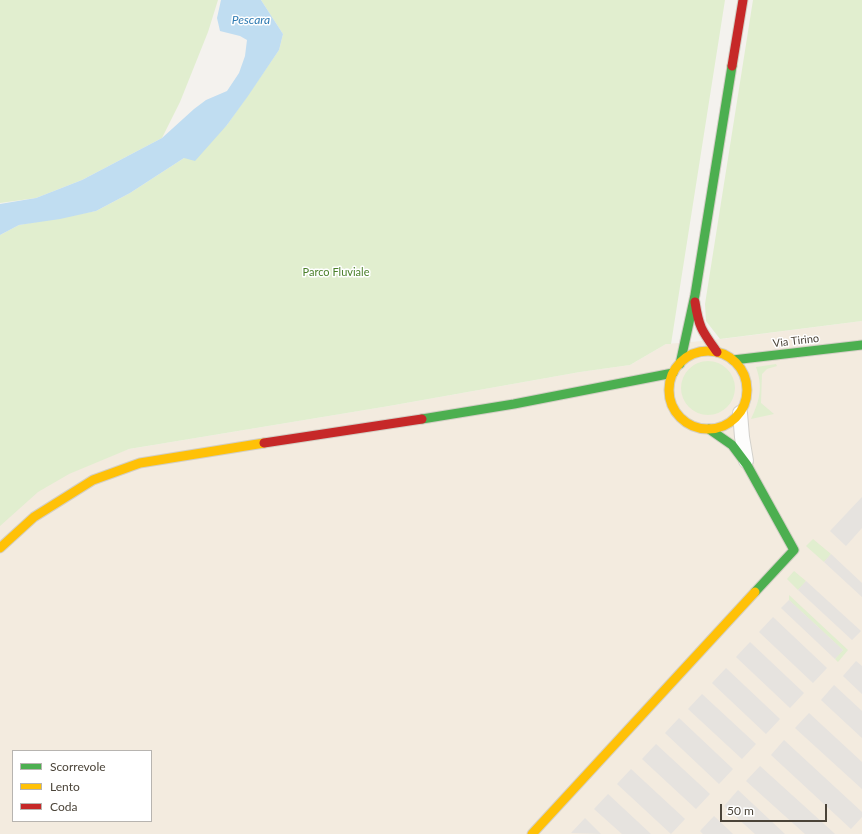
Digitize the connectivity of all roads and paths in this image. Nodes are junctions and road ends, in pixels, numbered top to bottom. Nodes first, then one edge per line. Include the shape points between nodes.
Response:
1 (743, 0) edge
2 (695, 295) junction
3 (862, 345) edge
4 (717, 352) junction
5 (733, 360) junction
6 (680, 364) junction
7 (673, 373) junction
8 (740, 413) junction
9 (709, 429) junction
10 (747, 465) junction
11 (0, 548) edge
12 (532, 834) edge

1 - 2 street
2 - 4 street via 698,322
2 - 6 street
3 - 5 street, Via Tirino
4 - 5 street
4 - 6 street via 697,353 687,357
5 - 8 street via 744,373 747,385 747,398
6 - 7 street
7 - 9 street via 669,395 678,416 687,424
7 - 11 street via 514,404 140,463 93,480 34,517
8 - 9 street via 727,425
8 - 10 street
9 - 10 street via 732,445
10 - 12 street via 794,550

